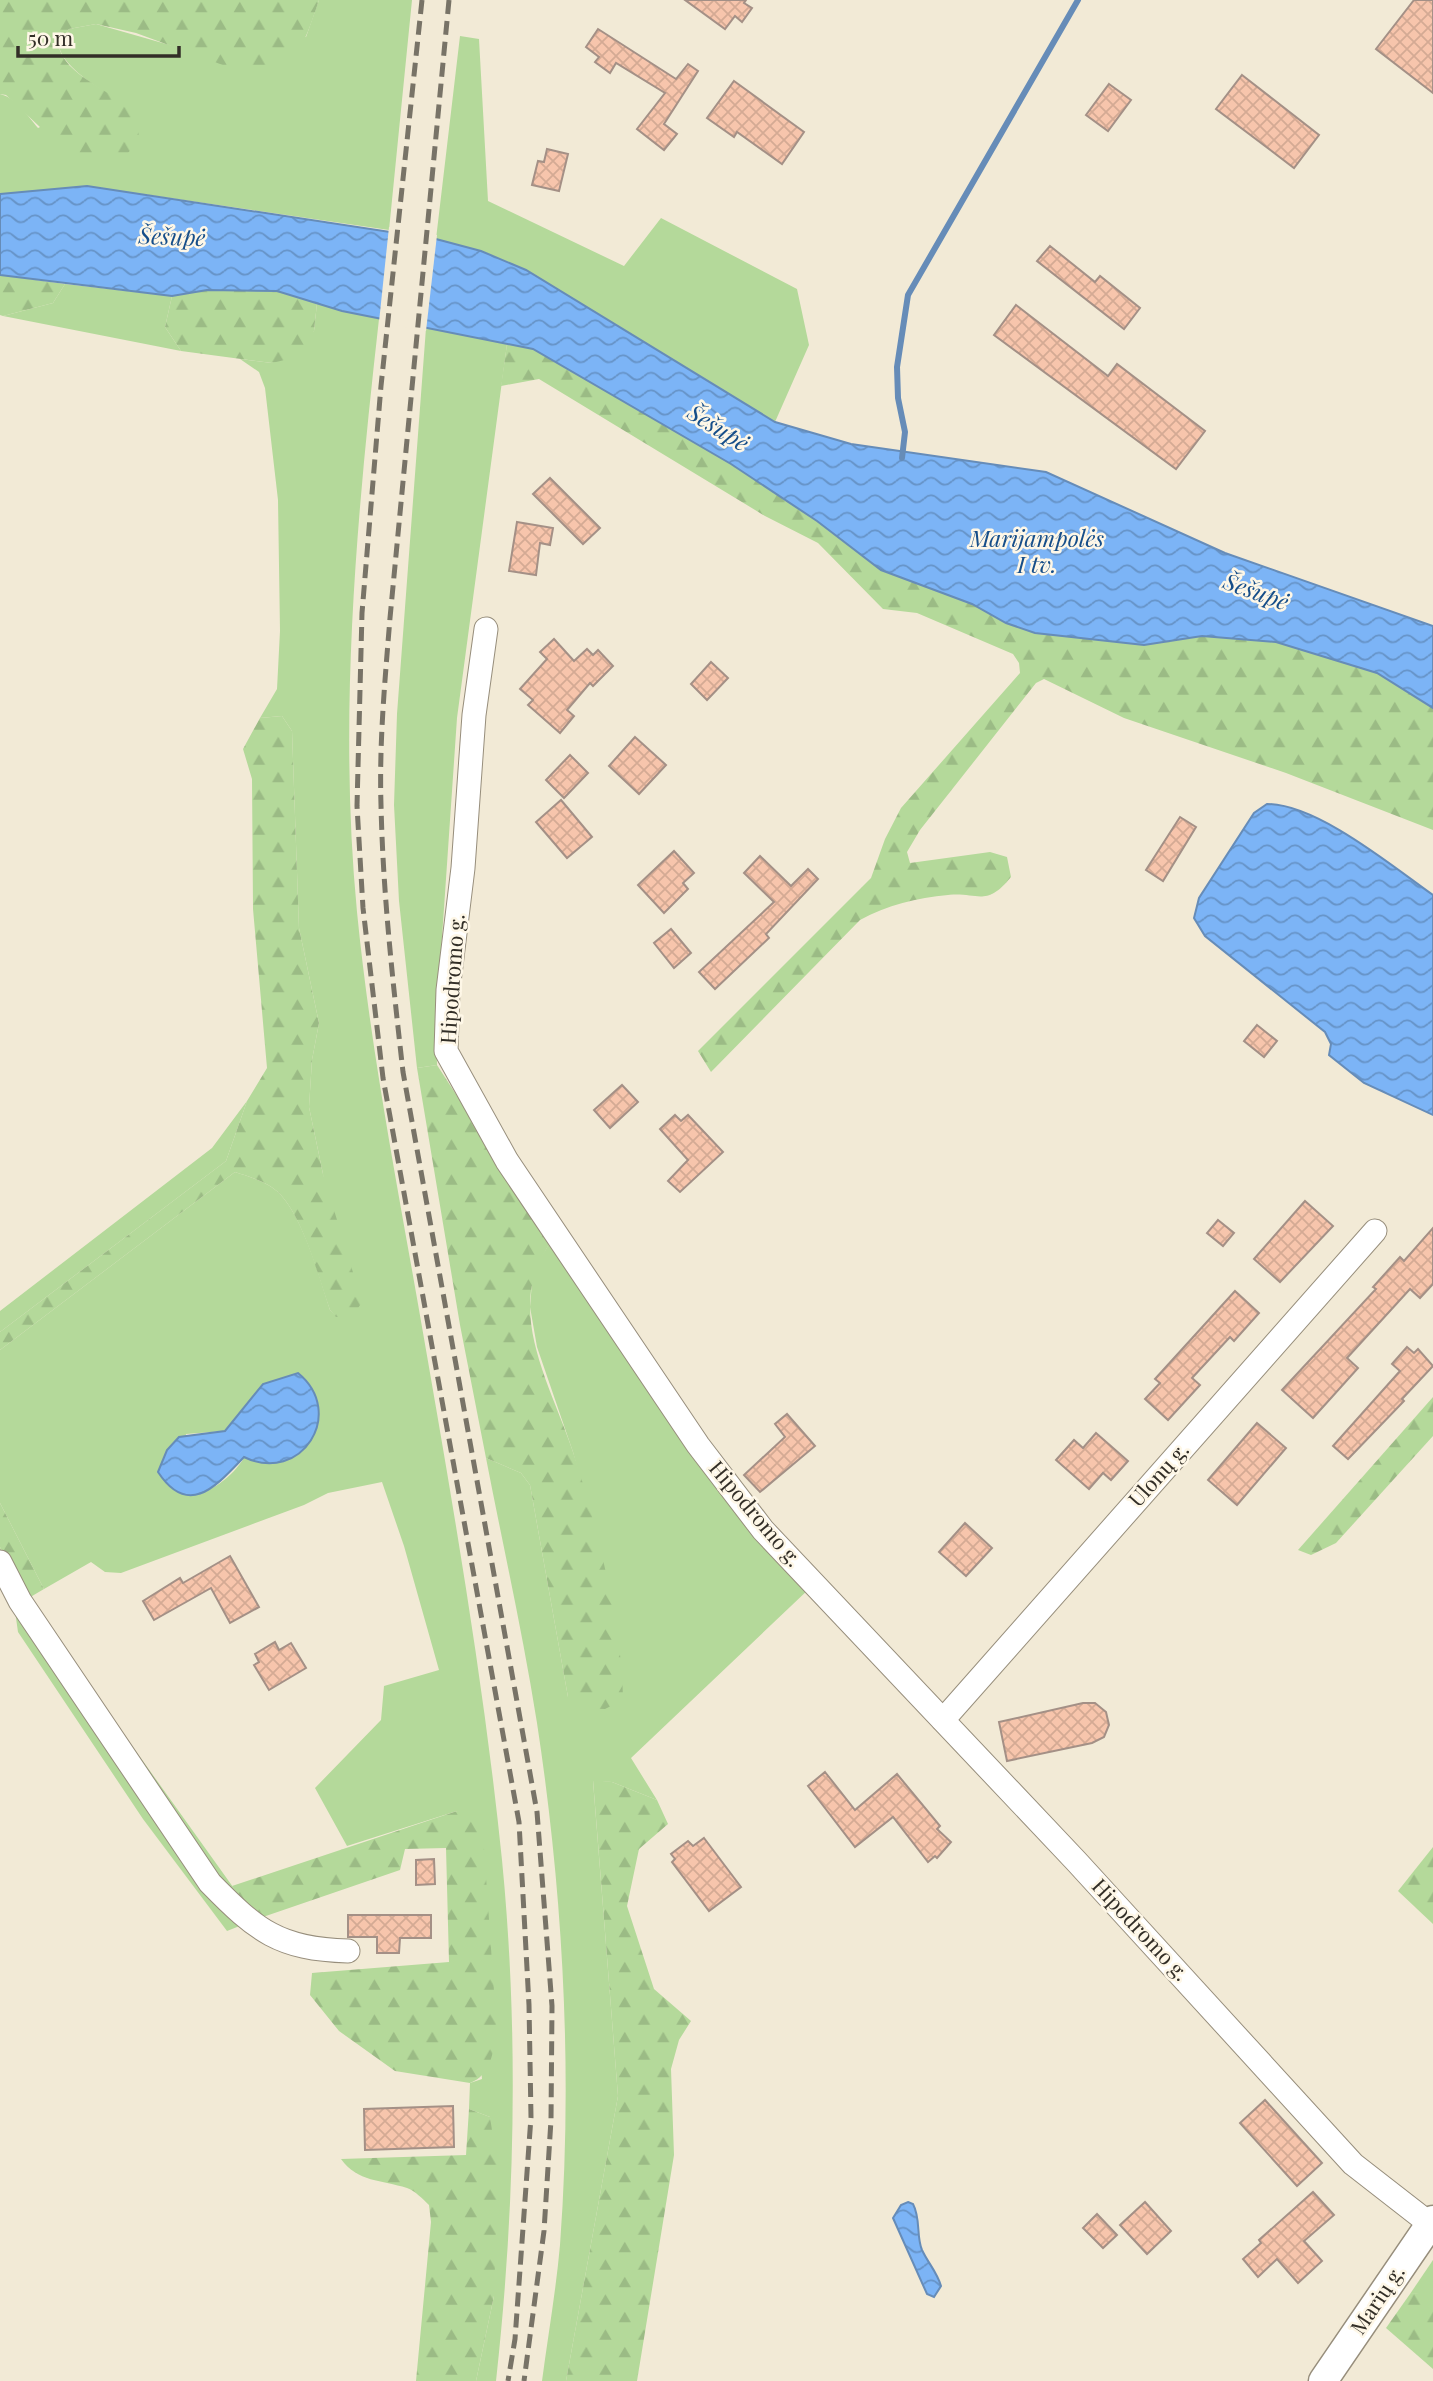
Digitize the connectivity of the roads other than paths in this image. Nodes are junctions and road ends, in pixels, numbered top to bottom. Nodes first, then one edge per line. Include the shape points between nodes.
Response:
1 (486, 629) dead end
2 (1376, 1231) dead end
3 (0, 1562) edge
4 (943, 1720) junction
5 (348, 1951) dead end
6 (1432, 2222) edge
7 (1323, 2381) edge

1 - 4 street, Hipodromo g. via 474,715 446,1051 508,1161 698,1445 763,1530
2 - 4 street, Ulonų g.
3 - 5 street via 20,1601 210,1883 245,1919 278,1940 315,1950
4 - 6 street, Hipodromo g. via 1353,2164
6 - 7 street, Marių g.

